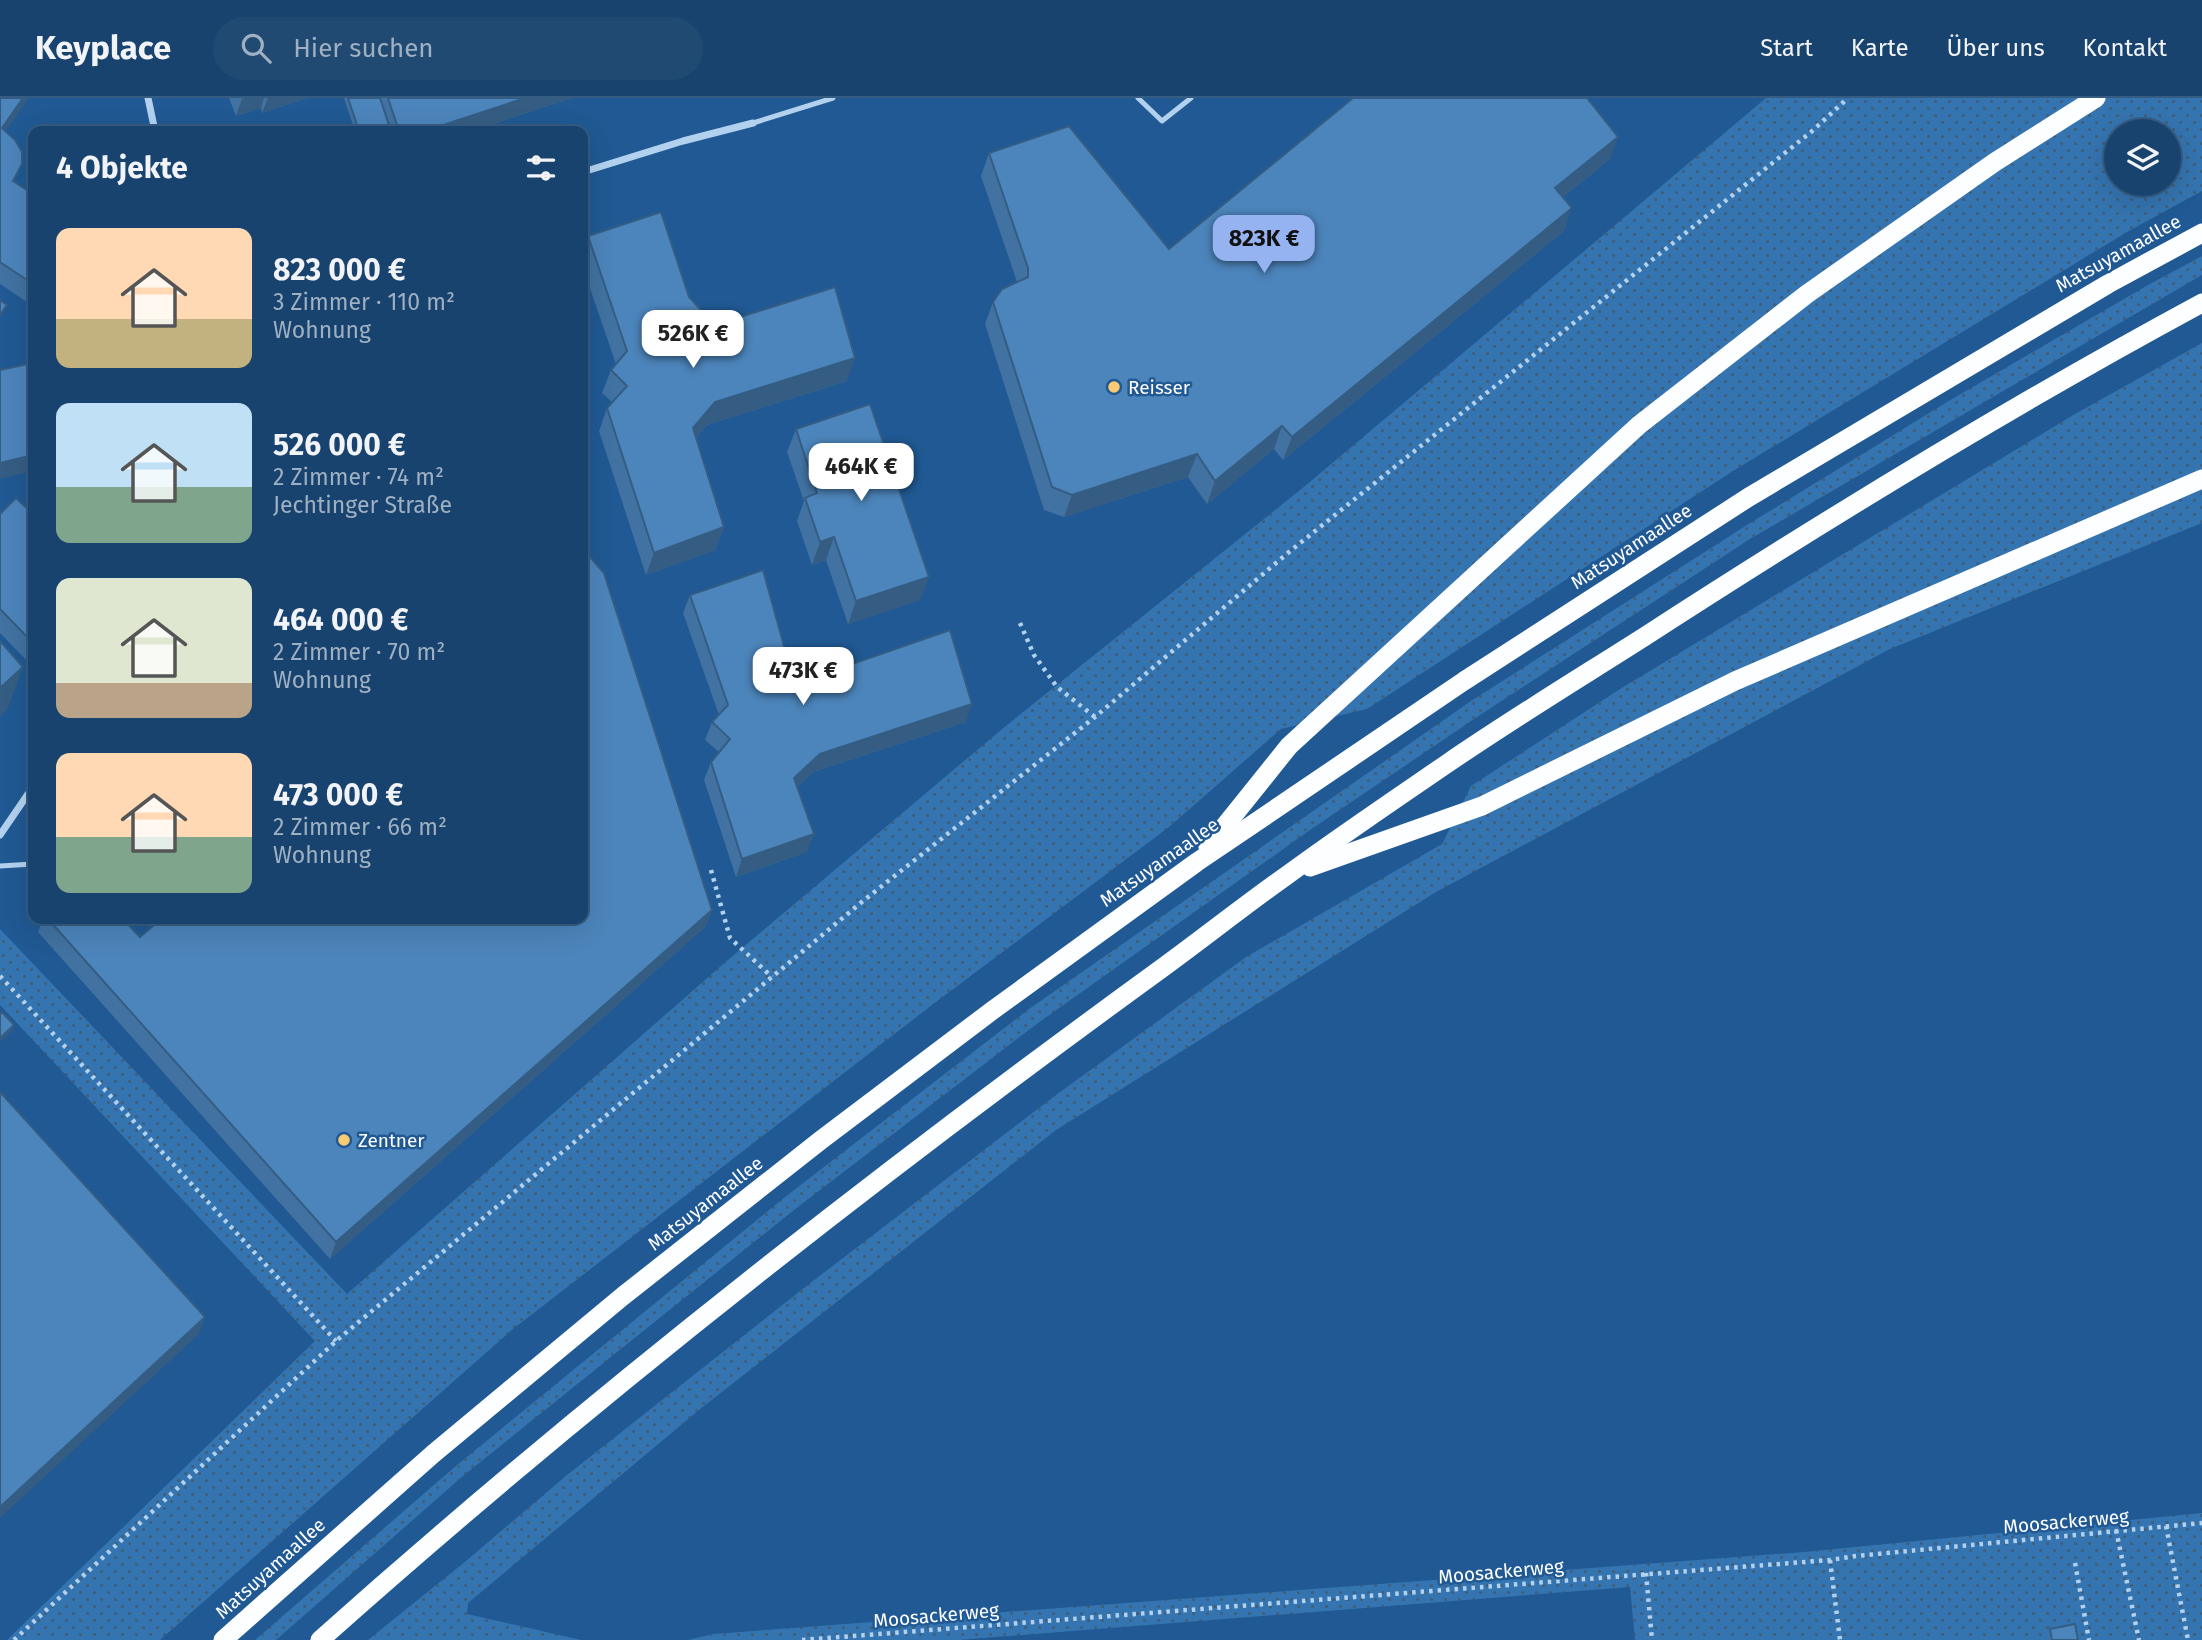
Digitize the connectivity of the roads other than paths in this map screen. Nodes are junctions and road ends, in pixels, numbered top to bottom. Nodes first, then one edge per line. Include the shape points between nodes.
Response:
1 (148, 98) edge
2 (833, 98) edge
3 (1138, 98) edge
4 (1191, 98) edge
5 (2096, 98) edge
6 (753, 123) joint
7 (154, 126) edge
8 (588, 170) edge
9 (2202, 233) edge
10 (2202, 303) edge
11 (2202, 479) edge
12 (28, 794) edge
13 (0, 835) edge
14 (1197, 862) junction
15 (28, 864) edge
16 (0, 866) edge
17 (1286, 876) junction
18 (223, 1640) edge
19 (320, 1640) edge

1 - 7 street
2 - 6 lane
3 - 4 lane via 1162,121
5 - 14 highway via 1995,162 1807,294 1639,425 1289,746
6 - 8 street
9 - 14 highway, Matsuyamaallee via 1749,497 1464,681
10 - 17 highway via 1940,451 1772,554 1454,759
11 - 17 highway via 1735,681 1482,806
12 - 13 street
14 - 18 highway, Matsuyamaallee via 831,1132 623,1296 433,1454
15 - 16 lane
17 - 19 highway via 841,1209 490,1491

